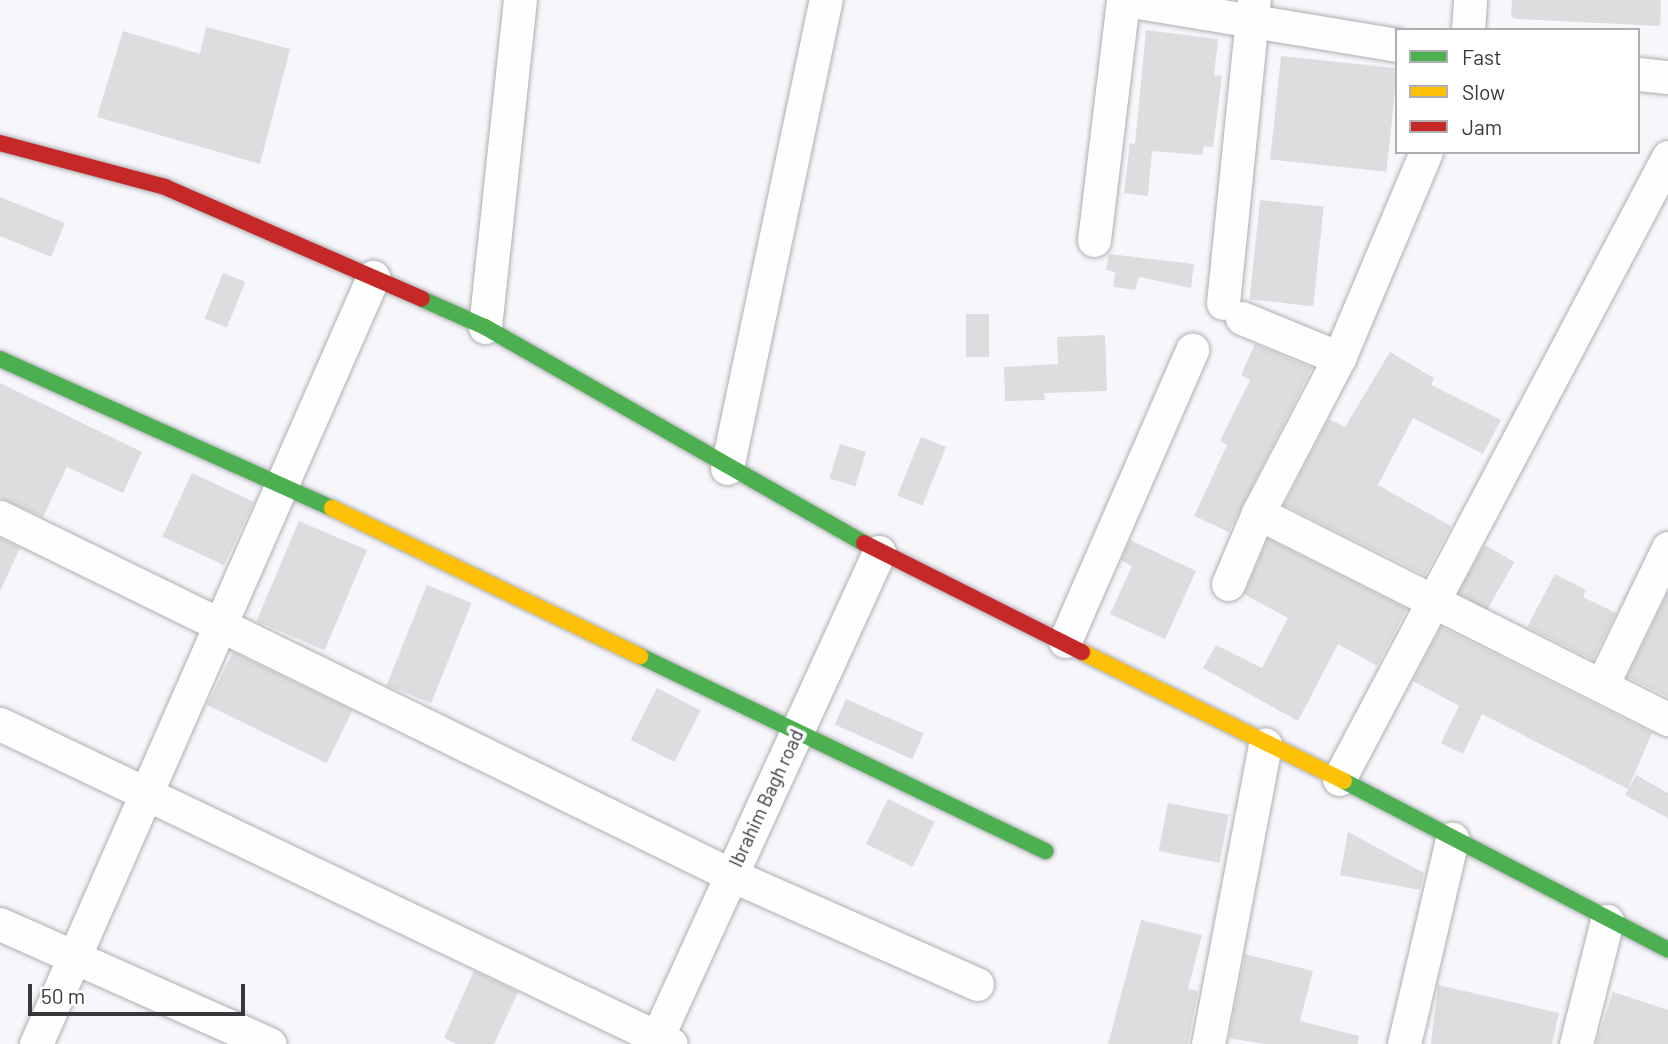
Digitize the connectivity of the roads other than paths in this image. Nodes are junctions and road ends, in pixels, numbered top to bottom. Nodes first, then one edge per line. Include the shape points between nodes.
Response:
1 (520, 0) edge
2 (826, 0) edge
3 (1124, 0) edge
4 (1470, 0) edge
5 (1254, 10) edge
6 (1468, 28) edge
7 (1395, 45) edge
8 (1640, 74) edge
9 (1668, 77) edge
10 (0, 144) edge
11 (1425, 154) edge
12 (1668, 157) edge
13 (1658, 196) edge
14 (1094, 240) dead end
15 (373, 277) junction
16 (485, 327) junction
17 (1192, 350) dead end
18 (1339, 358) junction
19 (0, 359) edge
20 (727, 468) junction
21 (282, 484) junction
22 (1258, 513) junction
23 (0, 517) edge
24 (1668, 548) edge
25 (879, 552) junction
26 (1228, 584) dead end
27 (1433, 599) junction
28 (219, 627) junction
29 (1065, 641) junction
30 (1602, 685) junction
31 (1668, 719) edge
32 (0, 724) edge
33 (797, 731) junction
34 (1265, 744) junction
35 (1339, 779) junction
36 (147, 792) junction
37 (1452, 839) junction
38 (1046, 852) dead end
39 (731, 875) junction
40 (1607, 920) junction
41 (0, 924) edge
42 (1668, 950) edge
43 (74, 958) junction
44 (977, 984) dead end
45 (661, 1042) edge
46 (36, 1044) edge
47 (269, 1044) edge
48 (1208, 1044) edge
49 (1404, 1044) edge
50 (1576, 1044) edge

1 - 16 street
2 - 20 street
3 - 5 street
3 - 14 street
4 - 6 street
5 - 7 street
5 - 18 street via 1232,310
8 - 9 street
10 - 15 street via 165,187
11 - 18 street
12 - 13 street
13 - 27 street
15 - 16 street
15 - 21 street
16 - 20 street
17 - 29 street
18 - 22 street
19 - 21 street
20 - 25 street
21 - 28 street
21 - 33 street
22 - 26 street
22 - 27 street
23 - 28 street
24 - 30 street
25 - 29 street
25 - 33 street, Ibrahim Bagh road
27 - 30 street
27 - 35 street
28 - 36 street
28 - 39 street
29 - 34 street
30 - 31 street
32 - 36 street
33 - 38 street
33 - 39 street, Ibrahim Bagh road
34 - 35 street
34 - 48 street
35 - 37 street
36 - 43 street
36 - 45 street
37 - 40 street
37 - 49 street
39 - 44 street
39 - 45 street, Ibrahim Bagh road
40 - 42 street
40 - 50 street
41 - 43 street
43 - 46 street
43 - 47 street

